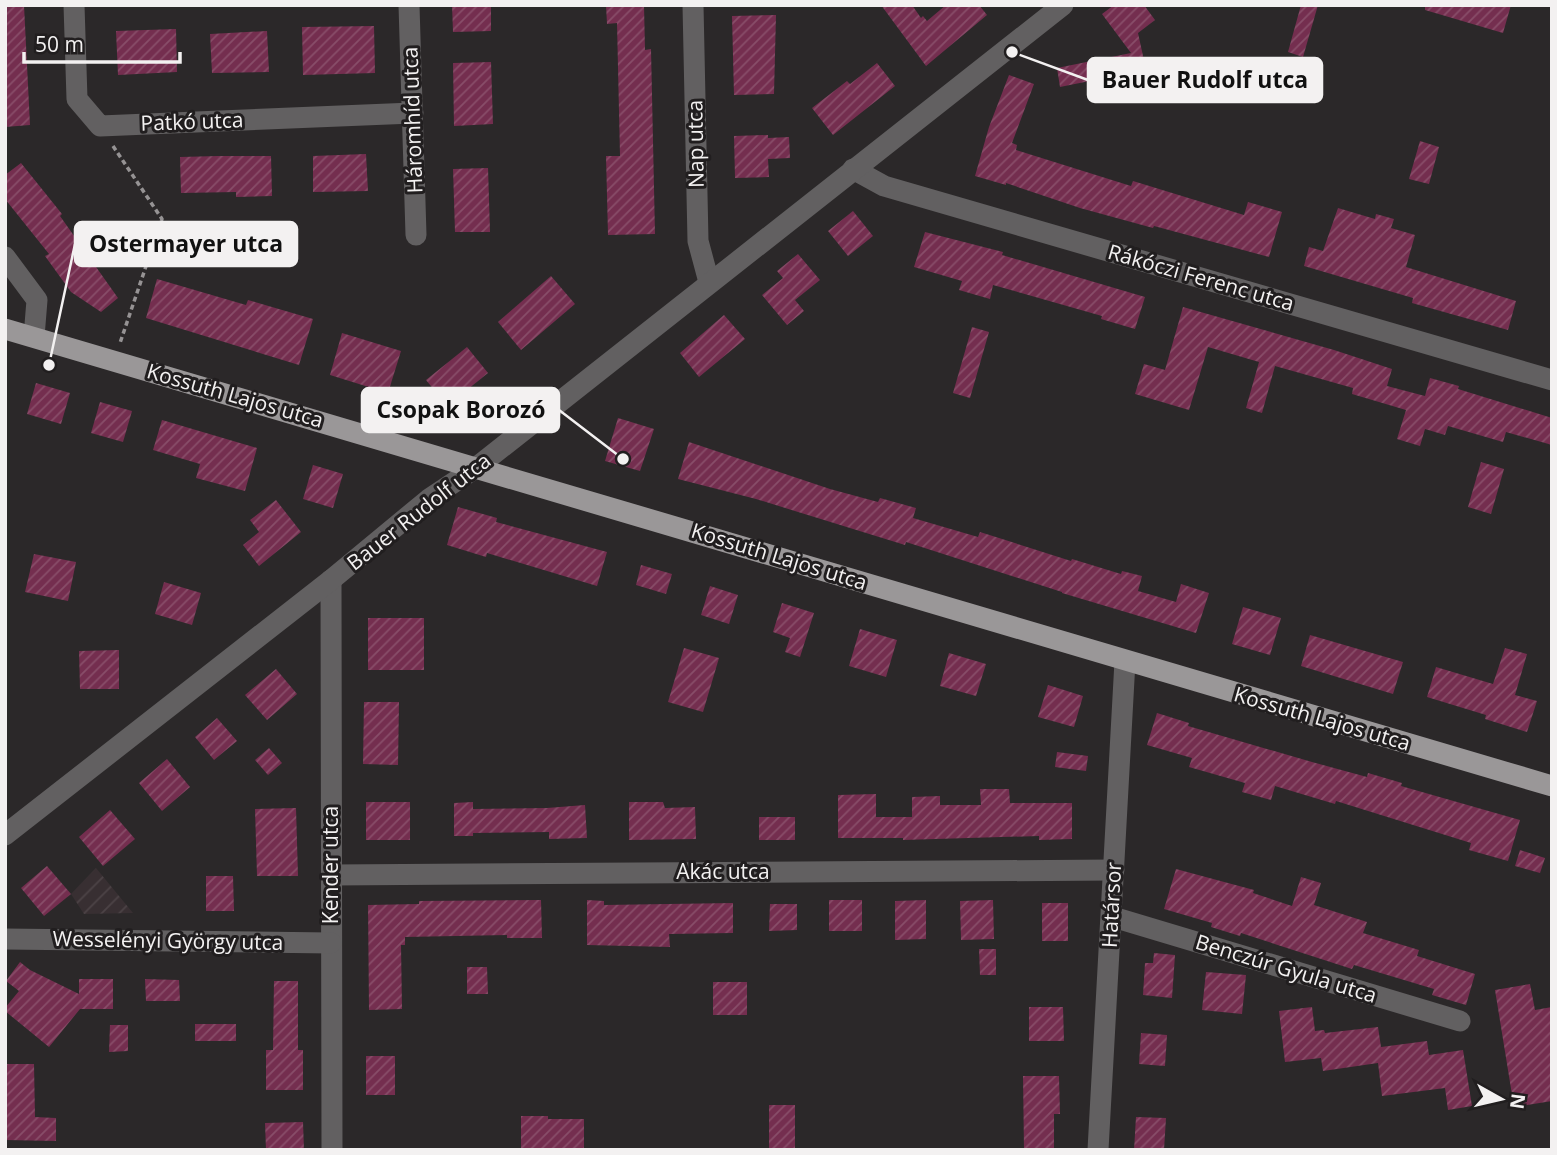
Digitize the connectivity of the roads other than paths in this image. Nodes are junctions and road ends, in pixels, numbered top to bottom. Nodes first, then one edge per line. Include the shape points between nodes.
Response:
1 (74, 5) edge
2 (409, 5) edge
3 (694, 5) edge
4 (1063, 5) edge
5 (413, 113) junction
6 (853, 169) junction
7 (416, 235) dead end
8 (5, 257) edge
9 (709, 282) junction
10 (5, 329) edge
11 (34, 337) junction
12 (1552, 380) edge
13 (477, 467) junction
14 (331, 580) junction
15 (1125, 661) junction
16 (1552, 786) edge
17 (5, 835) edge
18 (1114, 870) junction
19 (332, 875) junction
20 (1112, 917) junction
21 (5, 939) edge
22 (331, 943) junction
23 (1460, 1021) dead end
24 (332, 1150) edge
25 (1098, 1150) edge

1 - 5 street, Patkó utca via 77,99 100,126
2 - 5 street, Háromhíd utca
3 - 9 street, Nap utca via 698,240
4 - 6 street, Bauer Rudolf utca
5 - 7 street, Háromhíd utca
6 - 9 street, Bauer Rudolf utca
6 - 12 street, Rákóczi Ferenc utca via 884,186
8 - 11 street via 37,300
9 - 13 street, Bauer Rudolf utca
10 - 11 main road, Kossuth Lajos utca
11 - 13 main road, Kossuth Lajos utca
13 - 14 street, Bauer Rudolf utca via 429,499
13 - 15 main road, Kossuth Lajos utca
14 - 17 street, Bauer Rudolf utca
14 - 19 street, Kender utca
15 - 16 main road, Kossuth Lajos utca
15 - 18 street, Határsor
18 - 19 street, Akác utca
18 - 20 street, Határsor
19 - 22 street, Kender utca
20 - 23 street, Benczúr Gyula utca
20 - 25 street, Határsor
21 - 22 street, Wesselényi György utca
22 - 24 street, Kender utca

